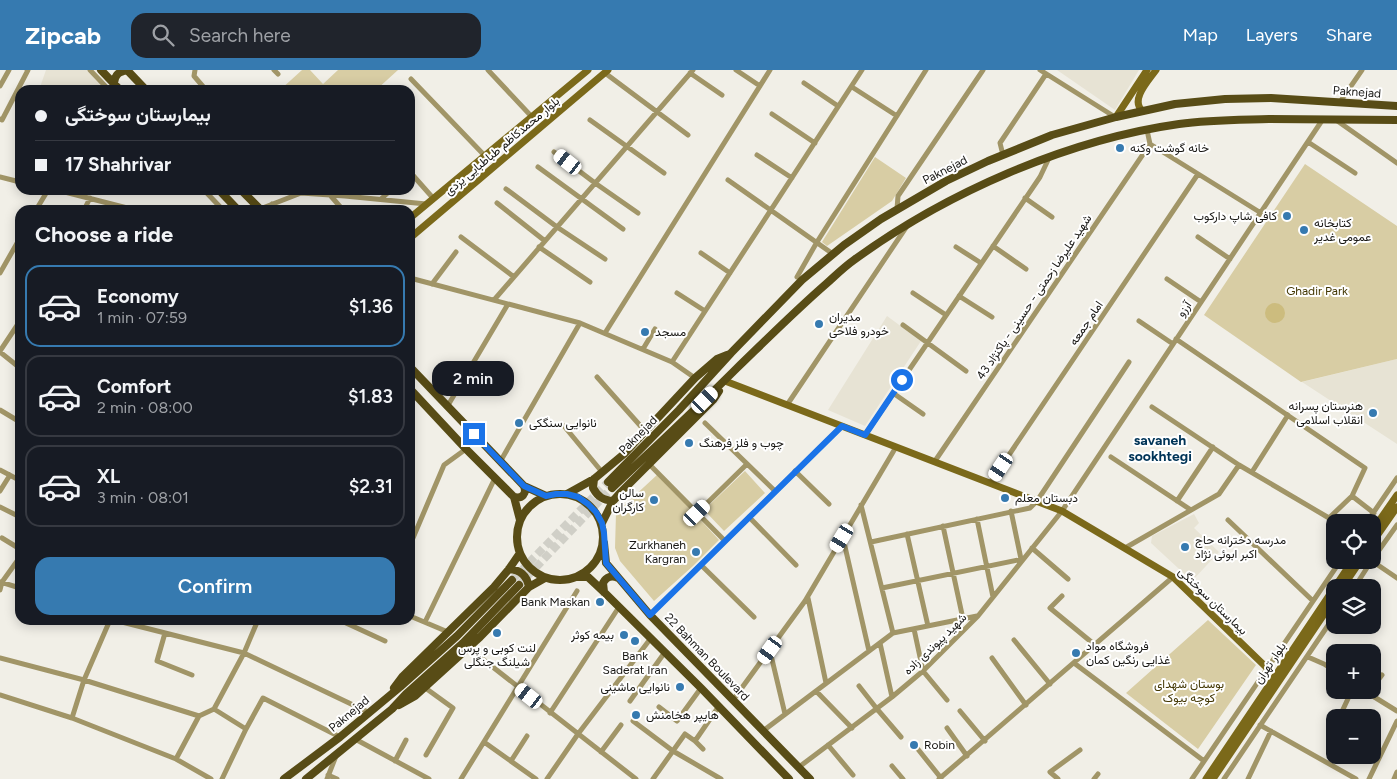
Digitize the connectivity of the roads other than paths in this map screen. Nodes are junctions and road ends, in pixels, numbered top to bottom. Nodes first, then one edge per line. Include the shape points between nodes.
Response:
1 (9, 70) edge
2 (27, 70) edge
3 (90, 70) edge
4 (101, 70) edge
5 (107, 70) edge
6 (127, 70) edge
7 (195, 70) edge
8 (488, 70) edge
9 (736, 70) edge
10 (770, 70) edge
11 (855, 70) edge
12 (926, 70) edge
13 (983, 70) edge
14 (1040, 70) edge
15 (1147, 70) edge
16 (1156, 70) edge
17 (1362, 70) edge
18 (607, 71) edge
19 (692, 71) edge
20 (583, 72) edge
21 (861, 72) edge
22 (1046, 74) junction
23 (411, 79) dead end
24 (804, 83) dead end
25 (20, 85) edge
26 (109, 85) edge
27 (111, 85) edge
28 (112, 85) edge
29 (112, 85) edge
30 (141, 85) edge
31 (202, 85) edge
32 (0, 86) edge
33 (760, 86) junction
34 (852, 86) junction
35 (15, 95) edge
36 (722, 95) dead end
37 (1340, 102) junction
38 (838, 106) junction
39 (1397, 106) edge
40 (657, 111) junction
41 (1142, 111) junction
42 (772, 114) dead end
43 (897, 116) junction
44 (532, 117) junction
45 (1116, 117) junction
46 (0, 119) edge
47 (1323, 119) junction
48 (1335, 119) junction
49 (590, 120) dead end
50 (1397, 120) edge
51 (1147, 130) junction
52 (688, 135) dead end
53 (1308, 142) junction
54 (814, 143) junction
55 (1150, 144) junction
56 (627, 147) junction
57 (554, 152) dead end
58 (758, 155) dead end
59 (1003, 155) junction
60 (485, 156) junction
61 (1049, 158) junction
62 (1397, 163) edge
63 (538, 167) dead end
64 (664, 173) dead end
65 (1355, 173) dead end
66 (1198, 174) junction
67 (0, 177) edge
68 (415, 178) edge
69 (792, 178) junction
70 (728, 180) dead end
71 (15, 181) edge
72 (595, 184) junction
73 (506, 188) dead end
74 (78, 195) edge
75 (209, 195) edge
76 (223, 195) edge
77 (246, 195) edge
78 (298, 195) edge
79 (330, 195) joint
80 (386, 195) edge
81 (345, 196) joint
82 (90, 198) junction
83 (433, 198) junction
84 (1025, 198) junction
85 (381, 199) junction
86 (581, 199) junction
87 (497, 203) dead end
88 (272, 204) edge
89 (426, 204) junction
90 (86, 205) edge
91 (116, 205) edge
92 (218, 205) edge
93 (233, 205) edge
94 (255, 205) edge
95 (338, 205) edge
96 (897, 209) junction
97 (771, 210) junction
98 (638, 212) dead end
99 (1260, 213) junction
100 (415, 214) edge
101 (1052, 217) dead end
102 (908, 224) junction
103 (557, 227) junction
104 (623, 229) dead end
105 (415, 234) edge
106 (461, 237) dead end
107 (1198, 237) dead end
108 (545, 241) junction
109 (817, 242) junction
110 (15, 246) edge
111 (993, 246) junction
112 (956, 247) dead end
113 (539, 248) junction
114 (456, 252) dead end
115 (701, 253) dead end
116 (833, 254) junction
117 (605, 259) dead end
118 (1230, 259) junction
119 (981, 263) junction
120 (1026, 269) dead end
121 (0, 272) edge
122 (730, 273) junction
123 (514, 277) junction
124 (797, 277) dead end
125 (415, 279) edge
126 (1167, 279) dead end
127 (590, 282) dead end
128 (432, 284) junction
129 (677, 293) dead end
130 (913, 293) dead end
131 (959, 296) junction
132 (494, 300) junction
133 (1201, 302) junction
134 (508, 304) junction
135 (705, 311) junction
136 (946, 315) junction
137 (992, 317) dead end
138 (1139, 321) dead end
139 (580, 323) junction
140 (903, 326) dead end
141 (15, 328) edge
142 (655, 330) dead end
143 (605, 333) junction
144 (927, 342) junction
145 (1175, 342) junction
146 (643, 349) junction
147 (0, 351) edge
148 (731, 353) junction
149 (672, 362) junction
150 (1129, 362) dead end
151 (15, 364) edge
152 (966, 371) dead end
153 (415, 372) edge
154 (596, 377) dead end
155 (695, 378) junction
156 (725, 380) junction
157 (893, 393) junction
158 (415, 394) edge
159 (788, 405) junction
160 (447, 407) junction
161 (1152, 407) dead end
162 (0, 410) edge
163 (923, 414) dead end
164 (1288, 415) junction
165 (15, 419) edge
166 (705, 424) dead end
167 (564, 426) dead end
168 (842, 426) junction
169 (645, 431) junction
170 (865, 435) junction
171 (896, 446) junction
172 (1213, 447) junction
173 (466, 449) junction
174 (1111, 457) dead end
175 (500, 462) junction
176 (935, 462) junction
177 (649, 464) junction
178 (748, 464) junction
179 (1239, 465) junction
180 (0, 470) edge
181 (796, 471) junction
182 (602, 472) junction
183 (1252, 472) junction
184 (10, 475) junction
185 (15, 478) edge
186 (495, 478) junction
187 (1397, 478) edge
188 (594, 479) junction
189 (990, 483) junction
190 (524, 486) junction
191 (775, 491) junction
192 (0, 492) edge
193 (567, 494) junction
194 (1397, 495) edge
195 (546, 496) junction
196 (1352, 496) junction
197 (514, 497) junction
198 (613, 501) junction
199 (1037, 501) junction
200 (1177, 501) junction
201 (829, 504) dead end
202 (861, 505) junction
203 (0, 507) edge
204 (1397, 507) edge
205 (1191, 510) junction
206 (1011, 511) junction
207 (1062, 511) junction
208 (1374, 512) joint
209 (697, 513) junction
210 (15, 514) edge
211 (749, 517) junction
212 (1381, 518) edge
213 (977, 519) junction
214 (520, 520) junction
215 (1228, 520) dead end
216 (602, 523) junction
217 (1397, 525) edge
218 (943, 526) junction
219 (1381, 530) edge
220 (415, 533) edge
221 (908, 534) junction
222 (2, 538) dead end
223 (842, 538) junction
224 (725, 541) junction
225 (604, 542) junction
226 (871, 542) junction
227 (15, 546) edge
228 (1381, 547) edge
229 (1032, 548) junction
230 (1126, 548) junction
231 (520, 553) junction
232 (1022, 559) junction
233 (15, 564) edge
234 (701, 565) junction
235 (796, 565) dead end
236 (987, 566) junction
237 (1381, 566) edge
238 (510, 569) junction
239 (1335, 569) edge
240 (1347, 569) edge
241 (953, 574) junction
242 (1173, 576) junction
243 (578, 577) junction
244 (545, 578) junction
245 (618, 578) junction
246 (1397, 578) edge
247 (1068, 579) dead end
248 (512, 580) tunnel mouth
249 (918, 581) junction
250 (1, 582) edge
251 (15, 586) edge
252 (519, 586) tunnel mouth
253 (529, 587) junction
254 (882, 588) junction
255 (0, 590) edge
256 (577, 591) dead end
257 (604, 592) junction
258 (1062, 596) dead end
259 (808, 597) junction
260 (993, 597) junction
261 (1313, 601) junction
262 (619, 607) junction
263 (1326, 611) edge
264 (650, 615) junction
265 (978, 616) junction
266 (754, 617) dead end
267 (415, 618) edge
268 (963, 619) junction
269 (425, 622) junction
270 (110, 625) edge
271 (132, 625) edge
272 (255, 625) edge
273 (353, 625) edge
274 (928, 626) junction
275 (914, 629) junction
276 (1326, 630) edge
277 (448, 632) junction
278 (165, 633) junction
279 (893, 633) junction
280 (651, 638) junction
281 (1014, 640) dead end
282 (385, 641) dead end
283 (880, 643) junction
284 (1095, 645) junction
285 (770, 650) junction
286 (869, 651) junction
287 (665, 652) junction
288 (244, 653) junction
289 (1308, 657) junction
290 (0, 658) edge
291 (480, 658) dead end
292 (992, 658) dead end
293 (1074, 663) junction
294 (1326, 665) edge
295 (1267, 668) junction
296 (923, 671) junction
297 (192, 675) dead end
298 (84, 680) junction
299 (826, 683) junction
300 (1050, 684) junction
301 (860, 686) dead end
302 (424, 687) junction
303 (518, 687) junction
304 (702, 688) junction
305 (816, 691) junction
306 (0, 695) edge
307 (892, 697) junction
308 (1381, 699) edge
309 (384, 700) junction
310 (630, 700) dead end
311 (733, 700) junction
312 (947, 700) dead end
313 (1026, 705) junction
314 (719, 706) junction
315 (659, 707) dead end
316 (214, 709) junction
317 (877, 709) junction
318 (391, 710) junction
319 (960, 711) dead end
320 (1397, 711) edge
321 (550, 712) junction
322 (370, 713) junction
323 (785, 714) junction
324 (199, 716) junction
325 (72, 718) junction
326 (632, 721) dead end
327 (1397, 721) edge
328 (621, 725) dead end
329 (1260, 725) junction
330 (852, 728) junction
331 (947, 728) dead end
332 (246, 729) junction
333 (763, 731) junction
334 (1271, 731) junction
335 (578, 734) junction
336 (527, 736) dead end
337 (340, 737) junction
338 (901, 737) dead end
339 (355, 739) junction
340 (406, 740) dead end
341 (695, 741) junction
342 (985, 741) junction
343 (484, 742) junction
344 (828, 745) junction
345 (703, 748) dead end
346 (917, 748) dead end
347 (1080, 750) dead end
348 (673, 751) junction
349 (601, 752) junction
350 (336, 754) junction
351 (786, 754) junction
352 (426, 755) dead end
353 (967, 756) junction
354 (176, 759) junction
355 (395, 761) junction
356 (511, 761) junction
357 (1204, 761) junction
358 (776, 765) junction
359 (892, 766) dead end
360 (798, 767) junction
361 (1397, 772) edge
362 (1098, 774) dead end
363 (853, 775) dead end
364 (328, 777) edge
365 (940, 778) edge
366 (211, 779) edge
367 (222, 779) edge
368 (284, 779) edge
369 (306, 779) edge
370 (337, 779) edge
371 (429, 779) edge
372 (461, 779) edge
373 (536, 779) edge
374 (547, 779) edge
375 (636, 779) edge
376 (653, 779) edge
377 (720, 779) edge
378 (790, 779) edge
379 (810, 779) edge
380 (903, 779) edge
381 (1058, 779) edge
382 (1094, 779) edge
383 (1192, 779) edge
384 (1206, 779) edge
385 (1213, 779) edge
386 (1224, 779) edge
387 (1248, 779) edge
388 (1356, 779) edge
389 (1369, 779) edge
390 (1394, 779) edge

1 - 32 street
2 - 25 street
3 - 26 street
4 - 27 main road
5 - 28 main road
6 - 29 main road via 119,72
6 - 30 main road
7 - 31 street via 194,76
8 - 44 street
9 - 33 street
10 - 33 street
11 - 21 street
12 - 43 street
13 - 96 street via 898,196
14 - 22 street
15 - 45 main road
16 - 41 main road via 1138,97 1137,104
17 - 37 street
18 - 40 street
18 - 105 main road, بلوار محمدکاظم طباطبایی یزدی
19 - 36 street
19 - 40 street
20 - 44 main road, بلوار محمدکاظم طباطبایی یزدی
21 - 34 street
22 - 45 street
22 - 59 street via 1000,143
23 - 60 street
24 - 38 street
33 - 143 street
34 - 38 street
34 - 43 street
35 - 46 street
37 - 39 main road, Paknejad
37 - 41 main road, Paknejad via 1225,99
38 - 54 street
40 - 52 street
40 - 56 street
41 - 45 main road, Paknejad
42 - 54 street
43 - 109 street
44 - 60 main road, بلوار محمدکاظم طباطبایی یزدی
45 - 59 main road, Paknejad via 1052,135
47 - 48 main road
47 - 51 main road via 1229,120
47 - 53 street, آرزو
48 - 50 main road
48 - 62 street
49 - 56 street
51 - 55 street
51 - 61 main road
53 - 65 street
53 - 99 street, آرزو
54 - 69 street
55 - 66 street
55 - 176 street, شهید علیرضا زحمتی - حسینی - پاکنژاد 43
56 - 64 street
56 - 72 street
57 - 72 street
58 - 69 street
59 - 96 main road, Paknejad via 946,181
60 - 83 main road, بلوار محمدکاظم طباطبایی یزدی
61 - 84 street
61 - 102 main road via 988,182
63 - 86 street
66 - 99 street
66 - 189 street, امام جمعه
67 - 71 street
68 - 83 street
69 - 97 street
70 - 97 street
72 - 86 street
72 - 98 street
73 - 103 street
74 - 82 street
75 - 92 street
76 - 93 main road
77 - 94 main road
78 - 88 street
79 - 81 street
79 - 95 street
80 - 85 street
81 - 85 street
82 - 90 street
82 - 91 street
83 - 89 main road, بلوار محمدکاظم طباطبایی یزدی
84 - 101 street
84 - 111 street
85 - 89 street
86 - 103 street
86 - 104 street
87 - 108 street
89 - 100 main road, بلوار محمدکاظم طباطبایی یزدی
96 - 116 main road, Paknejad
97 - 109 street
97 - 122 street
99 - 118 street, آرزو
102 - 156 main road via 852,262 812,296
102 - 159 street
103 - 108 street
103 - 117 street
106 - 123 street
107 - 118 street
108 - 113 street
109 - 116 street
109 - 124 street
110 - 121 street
111 - 119 street
111 - 120 street
112 - 119 street
113 - 123 street
113 - 127 street
114 - 128 street
115 - 122 street
116 - 148 main road, Paknejad via 790,291
118 - 133 street, آرزو
119 - 131 street
122 - 135 street
123 - 132 street
125 - 128 street
126 - 133 street
128 - 132 street
129 - 135 street
130 - 136 street
131 - 136 street
131 - 137 street
132 - 134 street
133 - 145 street, آرزو
134 - 139 street
134 - 160 street
135 - 149 street
136 - 144 street
138 - 145 street
139 - 143 street
139 - 175 street
140 - 144 street
141 - 147 street
142 - 146 street
143 - 146 street
144 - 152 street
144 - 157 street
145 - 164 street
145 - 207 street, آرزو
146 - 149 street
147 - 151 street
148 - 155 main road via 717,359
148 - 156 main road, Paknejad via 610,485
149 - 155 street
150 - 199 street
153 - 160 main road
154 - 169 street
155 - 169 main road
156 - 159 main road, بیمارستان سوختگی
156 - 177 main road via 713,400
157 - 163 street
157 - 170 street
158 - 173 main road
159 - 168 main road, بیمارستان سوختگی
160 - 175 main road
161 - 172 street
162 - 165 street
164 - 183 street
164 - 196 street via 1365,468
166 - 178 street
167 - 182 street
168 - 170 main road, بیمارستان سوختگی
168 - 181 street
169 - 182 main road
170 - 171 main road, بیمارستان سوختگی
171 - 176 main road, بیمارستان سوختگی
171 - 202 street
172 - 179 street
172 - 200 street
173 - 186 main road
173 - 220 street via 444,464
174 - 200 street
175 - 190 main road
176 - 189 main road, بیمارستان سوختگی
177 - 198 main road
177 - 209 street
178 - 191 street
178 - 209 street
179 - 183 street
179 - 205 street via 1219,494
180 - 184 street
181 - 191 street
181 - 201 street
182 - 188 main road
183 - 196 street via 1330,518
184 - 185 street
184 - 192 street
186 - 197 main road
186 - 269 street
187 - 208 street
188 - 193 main road
188 - 198 main road via 594,488 599,496
189 - 199 main road, بیمارستان سوختگی
190 - 195 main road
190 - 197 main road via 525,494
191 - 211 street
193 - 195 main road
193 - 216 main road via 588,504
194 - 212 main road
195 - 214 main road via 535,501
196 - 208 street
197 - 214 main road
198 - 216 main road
199 - 206 street via 1030,508
199 - 207 main road, بیمارستان سوختگی
200 - 205 street
202 - 223 street
202 - 226 street
203 - 210 street
204 - 219 main road
205 - 230 street
206 - 213 street
206 - 232 street
207 - 229 street, شهید پیوندی زاده
207 - 230 main road, بیمارستان سوختگی
209 - 224 street
211 - 224 street
211 - 235 street
213 - 218 street
213 - 236 street
214 - 231 main road via 517,531
215 - 261 street
216 - 225 main road
217 - 228 street
218 - 221 street
218 - 241 street
221 - 226 street
221 - 249 street
222 - 227 street
223 - 259 street
223 - 286 street
224 - 234 street
225 - 243 main road via 599,557
225 - 245 main road, 22 Bahman Boulevard via 606,563
226 - 254 street
229 - 232 street, شهید پیوندی زاده
229 - 247 street
230 - 242 main road, بیمارستان سوختگی
231 - 238 main road
231 - 244 main road via 534,572
232 - 236 street
232 - 260 street, شهید پیوندی زاده
233 - 250 street
234 - 264 street
234 - 266 street
236 - 241 street
236 - 260 street
237 - 246 street
238 - 253 main road via 523,574
238 - 277 main road
239 - 261 street
240 - 384 main road, بلوار تهران
241 - 249 street
241 - 268 street
242 - 284 street
242 - 295 main road, بیمارستان سوختگی
243 - 244 main road via 567,580
243 - 257 main road, 22 Bahman Boulevard via 588,577
244 - 253 main road
245 - 257 main road via 604,580
245 - 264 main road, 22 Bahman Boulevard
248 - 309 main road, Paknejad via 457,636
249 - 254 street
249 - 274 street
250 - 251 street
250 - 255 street
252 - 318 main road, Paknejad
253 - 302 main road
254 - 279 street
256 - 303 street
257 - 262 main road, 22 Bahman Boulevard
258 - 284 street via 1050,608
259 - 285 street
259 - 299 street
260 - 265 street, شهید پیوندی زاده
261 - 295 street
262 - 280 main road, 22 Bahman Boulevard
262 - 321 street
263 - 385 main road, بلوار تهران
264 - 311 main road, 22 Bahman Boulevard
265 - 268 street
265 - 296 street, شهید پیوندی زاده
267 - 269 street
268 - 274 street
269 - 277 street
270 - 298 street
271 - 278 street
272 - 288 street
273 - 282 street
274 - 275 street
275 - 279 street
275 - 296 street
276 - 289 street
277 - 309 main road via 403,676
278 - 288 street
278 - 297 street via 157,661
279 - 283 street
280 - 287 main road, 22 Bahman Boulevard
280 - 335 street
281 - 300 street
283 - 286 street
283 - 307 street
284 - 293 street
285 - 311 street
285 - 323 street
286 - 299 street
287 - 304 main road, 22 Bahman Boulevard
287 - 310 street
288 - 316 street
288 - 322 street
289 - 294 street
289 - 329 street
290 - 298 street
291 - 303 street
292 - 313 street
293 - 300 street
293 - 357 street
295 - 357 street
296 - 307 street, شهید پیوندی زاده
296 - 312 street
298 - 324 street
298 - 325 street
299 - 305 street
300 - 313 street
301 - 317 street
302 - 318 main road
302 - 352 street via 453,708
303 - 321 street
303 - 343 street
304 - 314 main road, 22 Bahman Boulevard
304 - 315 street via 677,721
305 - 323 street
305 - 330 street
306 - 325 street
307 - 317 street, شهید پیوندی زاده
308 - 320 street
309 - 322 main road, Paknejad
311 - 333 main road, 22 Bahman Boulevard
313 - 342 street
314 - 341 street
314 - 358 main road, 22 Bahman Boulevard
316 - 324 street
316 - 332 street
317 - 330 street, شهید پیوندی زاده
317 - 338 street
318 - 339 main road, Paknejad
319 - 342 street
321 - 335 street
322 - 337 main road, Paknejad
323 - 333 street
324 - 354 street
325 - 354 street
326 - 348 street
327 - 389 street
328 - 349 street
329 - 334 street
329 - 386 street
330 - 344 street, شهید پیوندی زاده
331 - 353 street
332 - 337 street via 263,698
332 - 367 street
333 - 351 main road, 22 Bahman Boulevard
334 - 387 street
334 - 388 street
335 - 349 street
335 - 374 street
336 - 356 street
337 - 368 main road, Paknejad
339 - 350 main road, Paknejad
339 - 355 street
340 - 355 street
341 - 345 street
341 - 348 street via 685,734
342 - 353 street
343 - 356 street
343 - 372 street
344 - 360 street, شهید پیوندی زاده
344 - 363 street
346 - 365 street
347 - 381 street via 1050,772
348 - 376 street
348 - 377 street
349 - 375 street
350 - 364 street
350 - 369 main road, Paknejad
351 - 358 main road
351 - 360 main road, 22 Bahman Boulevard
353 - 365 street
354 - 366 street
355 - 371 street
356 - 373 street
357 - 383 street
358 - 378 main road, 22 Bahman Boulevard
359 - 380 street
360 - 379 main road, 22 Bahman Boulevard
361 - 390 street
362 - 382 street
364 - 370 street

